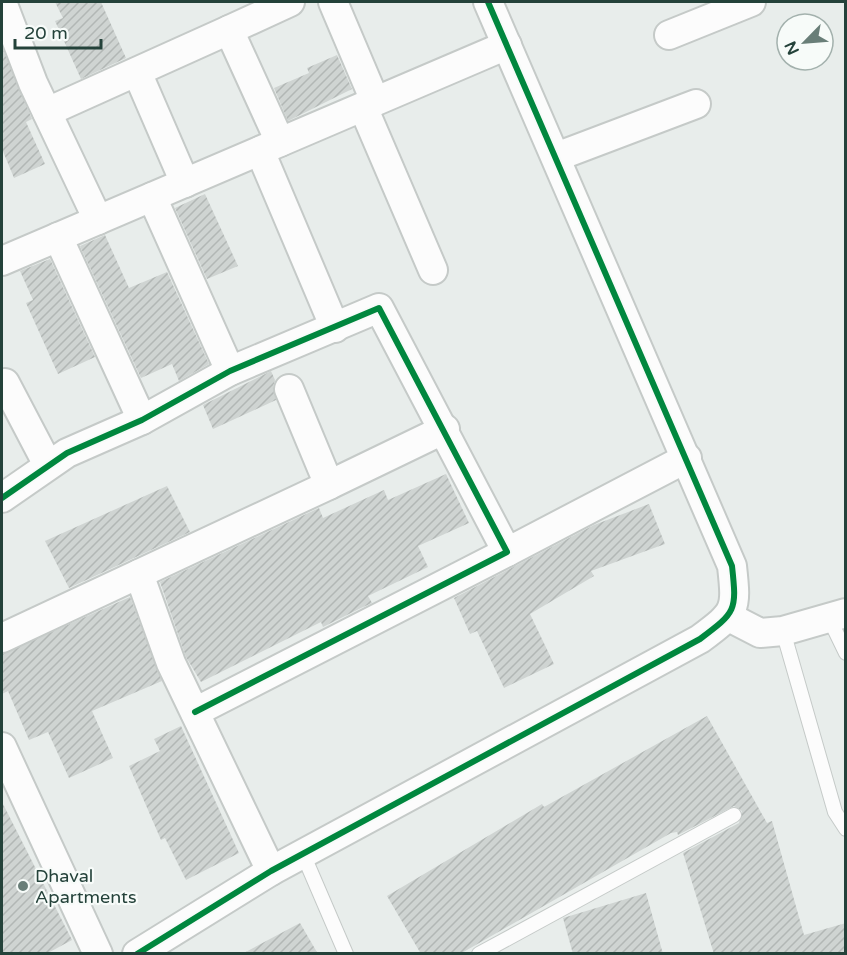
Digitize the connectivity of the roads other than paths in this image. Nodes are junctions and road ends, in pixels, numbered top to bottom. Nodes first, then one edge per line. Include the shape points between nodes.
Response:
1 (2, 2) edge
2 (290, 2) edge
3 (333, 2) edge
4 (488, 2) edge
5 (751, 2) edge
6 (229, 30) junction
7 (669, 35) dead end
8 (507, 45) junction
9 (137, 72) junction
10 (369, 104) junction
11 (696, 104) dead end
12 (47, 112) junction
13 (270, 146) junction
14 (556, 158) junction
15 (185, 183) junction
16 (152, 197) junction
17 (98, 220) junction
18 (58, 237) junction
19 (2, 261) edge
20 (433, 270) dead end
21 (335, 328) junction
22 (231, 371) junction
23 (3, 381) edge
24 (289, 389) dead end
25 (142, 420) junction
26 (445, 429) junction
27 (687, 458) junction
28 (48, 465) junction
29 (329, 485) junction
30 (2, 498) edge
31 (507, 552) junction
32 (139, 574) junction
33 (837, 616) edge
34 (729, 617) junction
35 (783, 631) junction
36 (2, 638) edge
37 (846, 653) edge
38 (195, 712) junction
39 (5, 763) edge
40 (734, 815) dead end
41 (846, 829) edge
42 (303, 854) junction
43 (271, 871) junction
44 (98, 954) edge
45 (137, 954) edge
46 (346, 954) edge
47 (479, 954) edge

1 - 12 street
2 - 6 street
3 - 10 street
4 - 8 street
5 - 7 street
6 - 9 street
6 - 13 street
8 - 10 street
8 - 14 street
9 - 12 street
9 - 15 street
10 - 13 street
10 - 20 street
11 - 14 street
12 - 17 street
13 - 15 street
13 - 21 street
14 - 27 street
15 - 16 street
16 - 17 street
16 - 22 street
17 - 18 street
18 - 19 street
18 - 25 street
21 - 22 street
21 - 26 street via 379,308
22 - 25 street
23 - 28 street
24 - 29 street
25 - 28 street
26 - 29 street
26 - 31 street
27 - 31 street
27 - 34 street via 732,566 735,593
28 - 30 street
29 - 32 street
31 - 38 street
32 - 36 street
32 - 38 street via 171,663
33 - 35 street
33 - 37 lane
34 - 35 street via 760,633
34 - 42 street via 700,639
35 - 41 lane via 835,812
38 - 43 street
39 - 44 street
40 - 47 lane
42 - 43 street
42 - 46 lane
43 - 45 street

